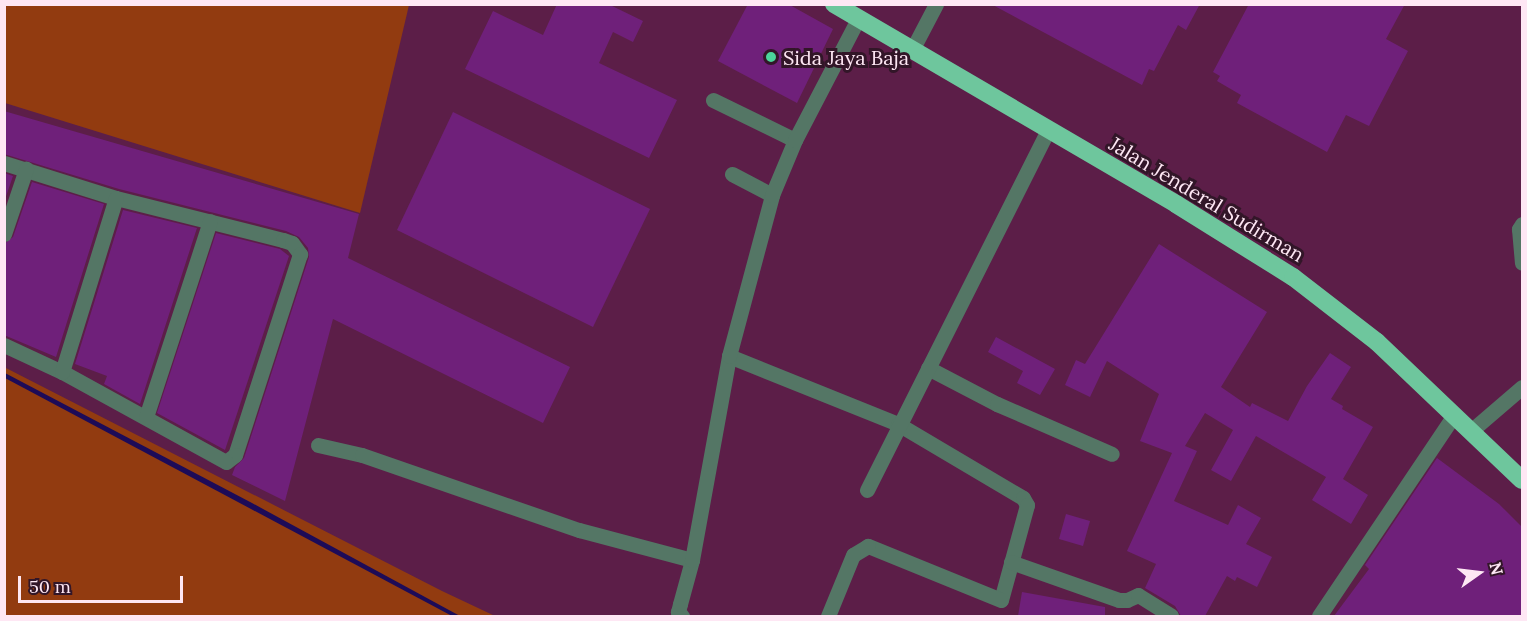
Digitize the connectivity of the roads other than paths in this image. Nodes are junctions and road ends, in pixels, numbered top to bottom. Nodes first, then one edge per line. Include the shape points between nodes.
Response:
1 (834, 4) edge
2 (936, 4) edge
3 (858, 19) junction
4 (912, 50) junction
5 (713, 100) dead end
6 (1048, 130) junction
7 (795, 140) junction
8 (4, 163) edge
9 (26, 169) junction
10 (732, 174) dead end
11 (772, 195) junction
12 (116, 198) junction
13 (210, 221) junction
14 (1522, 224) edge
15 (4, 234) edge
16 (1522, 263) edge
17 (4, 345) edge
18 (729, 356) junction
19 (928, 368) junction
20 (62, 372) junction
21 (1522, 387) edge
22 (1454, 415) junction
23 (146, 417) junction
24 (898, 424) junction
25 (1472, 430) junction
26 (318, 445) dead end
27 (1112, 454) dead end
28 (1522, 480) edge
29 (867, 490) dead end
30 (692, 560) junction
31 (1011, 562) junction
32 (682, 616) edge
33 (828, 616) edge
34 (1171, 616) edge
35 (1319, 616) edge

1 - 3 highway, Jalan Jenderal Sudirman
2 - 4 street
3 - 4 highway, Jalan Jenderal Sudirman
3 - 7 street
4 - 6 highway, Jalan Jenderal Sudirman
5 - 7 street
6 - 19 street
6 - 22 highway, Jalan Jenderal Sudirman via 1293,277 1377,342
7 - 11 street
8 - 9 street
9 - 12 street
9 - 15 street
10 - 11 street
11 - 18 street
12 - 13 street
12 - 20 street
13 - 23 street
13 - 23 street via 292,243 300,254 235,455 226,462 217,459
14 - 16 street via 1518,229
17 - 20 street
18 - 24 street
18 - 30 street
19 - 24 street
19 - 27 street via 997,404
20 - 23 street
21 - 25 street
22 - 25 highway, Jalan Jenderal Sudirman
22 - 35 street
24 - 29 street
24 - 31 street via 1023,498 1027,508
25 - 28 highway, Jalan Jenderal Sudirman
26 - 30 street via 362,455 579,530
30 - 32 street via 678,612
31 - 33 street via 1001,600 868,546 853,555
31 - 34 street via 1119,600 1138,595

